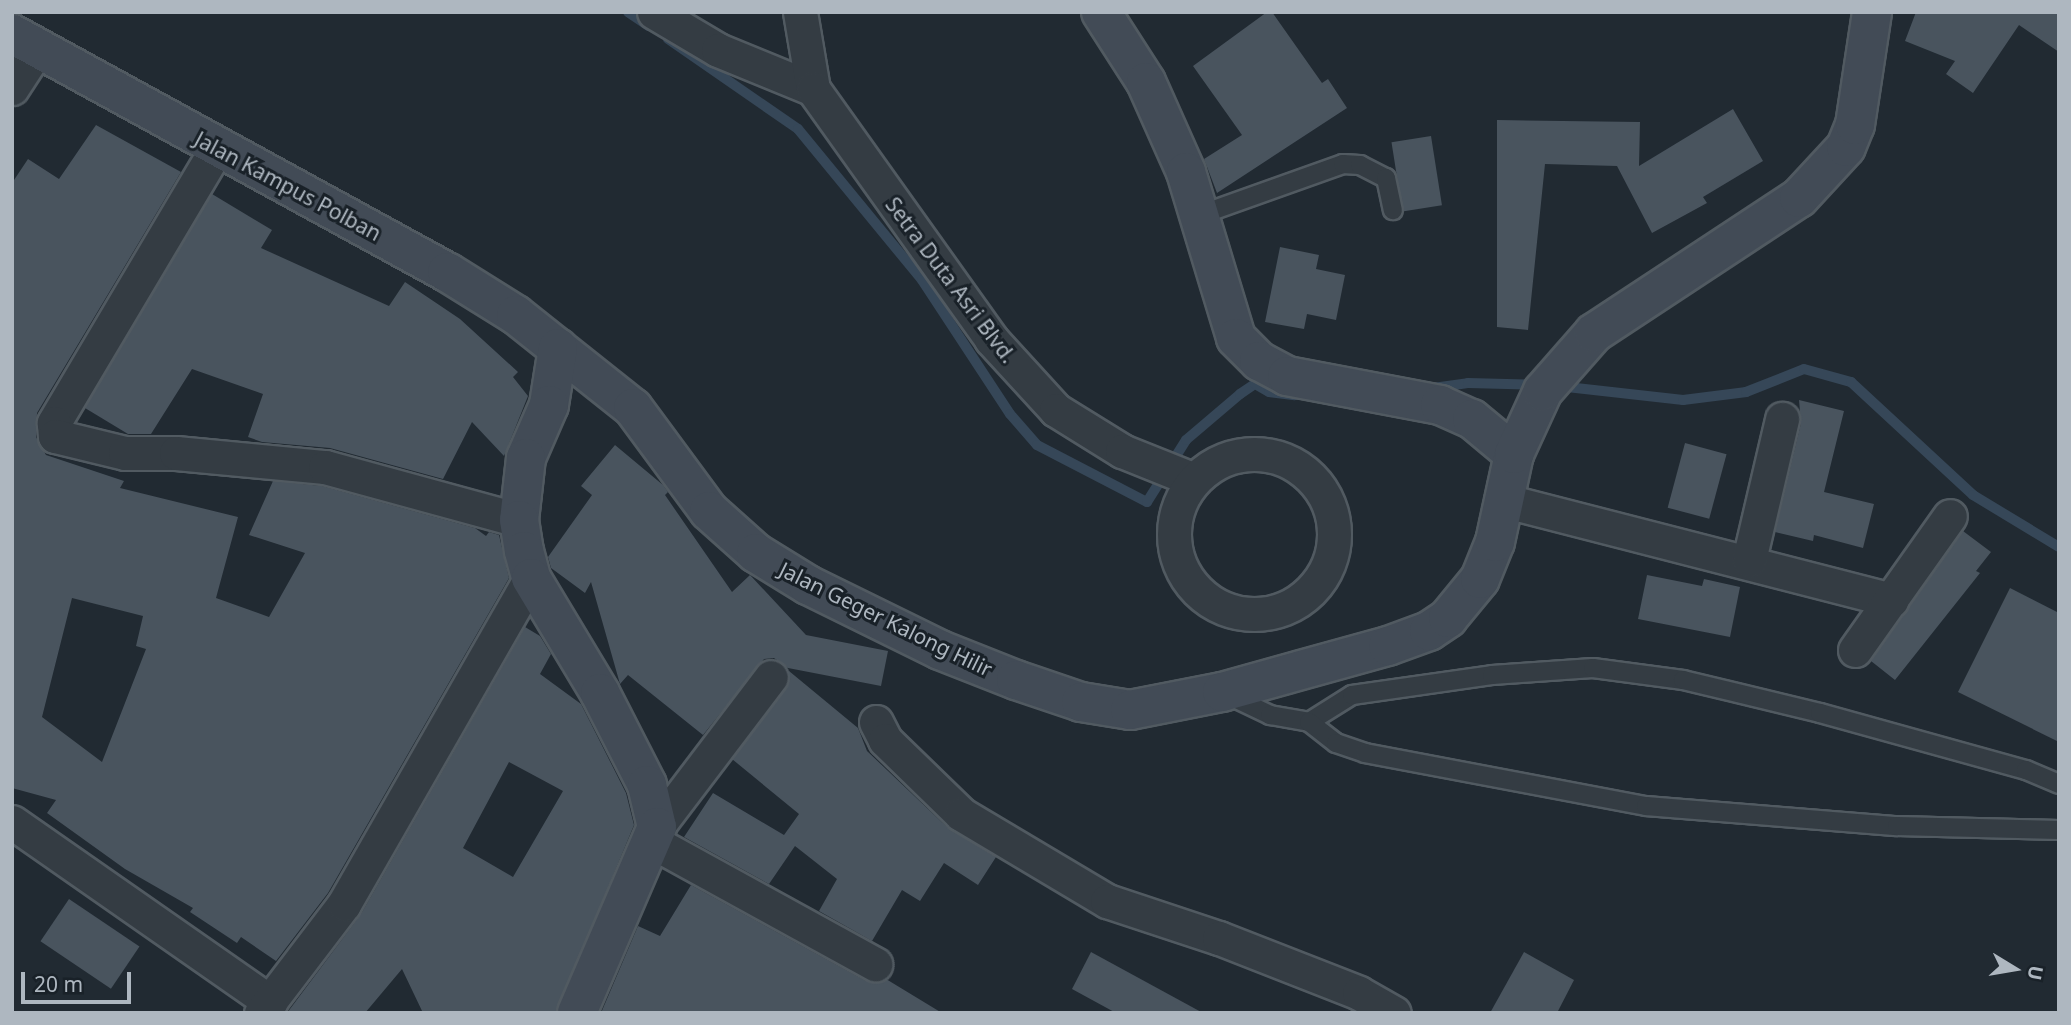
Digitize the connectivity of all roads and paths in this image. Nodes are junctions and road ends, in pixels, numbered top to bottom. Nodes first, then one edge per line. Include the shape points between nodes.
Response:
1 (654, 12) edge
2 (800, 12) edge
3 (1101, 12) edge
4 (1872, 12) edge
5 (25, 41) edge
6 (12, 88) edge
7 (813, 89) junction
8 (217, 148) junction
9 (1393, 210) dead end
10 (1197, 216) junction
11 (558, 348) junction
12 (1782, 419) dead end
13 (1514, 454) junction
14 (1192, 479) junction
15 (1506, 501) junction
16 (1950, 516) dead end
17 (519, 520) junction
18 (1749, 560) junction
19 (531, 578) junction
20 (1891, 600) junction
21 (1854, 650) dead end
22 (771, 677) dead end
23 (1222, 692) junction
24 (876, 722) dead end
25 (1309, 722) junction
26 (2059, 784) edge
27 (12, 822) edge
28 (2059, 830) edge
29 (654, 834) junction
30 (875, 964) dead end
31 (266, 1007) edge
32 (578, 1013) edge
33 (1394, 1013) edge

1 - 7 street via 718,50
2 - 7 street, Setra Duta Asri Blvd.
3 - 10 street via 1146,82 1186,172
4 - 13 street, Jalan Geger Kalong Hilir via 1855,125 1846,147 1799,198 1594,333 1543,391
5 - 6 street
5 - 8 street, Jalan Kampus Polban
7 - 14 street, Setra Duta Asri Blvd. via 936,267 991,339 1056,410 1122,451
8 - 11 street, Jalan Kampus Polban via 447,272 516,314
8 - 17 street via 54,423 55,436 125,453 176,453 325,467
9 - 10 lane via 1385,178 1360,165 1343,164
10 - 13 street via 1236,338 1259,361 1287,376 1440,405 1472,419
11 - 17 street via 549,405 526,458
11 - 23 street, Jalan Geger Kalong Hilir via 633,408 709,510 756,553 808,584 940,650 1081,702 1130,710
12 - 18 street
13 - 15 street, Jalan Geger Kalong Hilir
14 - 14 street via 1236,456 1260,454 1285,460 1306,472 1323,492 1332,515 1334,540 1328,564 1315,586 1296,602 1260,613 1223,608 1202,595 1176,553 1174,528
15 - 18 street
15 - 23 street, Jalan Geger Kalong Hilir via 1480,579 1448,618 1429,631
16 - 20 street
17 - 19 street
18 - 20 street
19 - 29 street via 647,785
19 - 31 street via 344,904
20 - 21 street
22 - 29 street
23 - 25 lane via 1270,715
24 - 33 street via 885,740 961,814 1107,901 1231,943 1359,993
25 - 26 lane via 1352,695 1492,675 1593,668 1683,680 1820,713 2026,770
25 - 28 lane via 1336,743 1365,753 1647,806 1897,827
27 - 31 street
29 - 30 street
29 - 32 street

